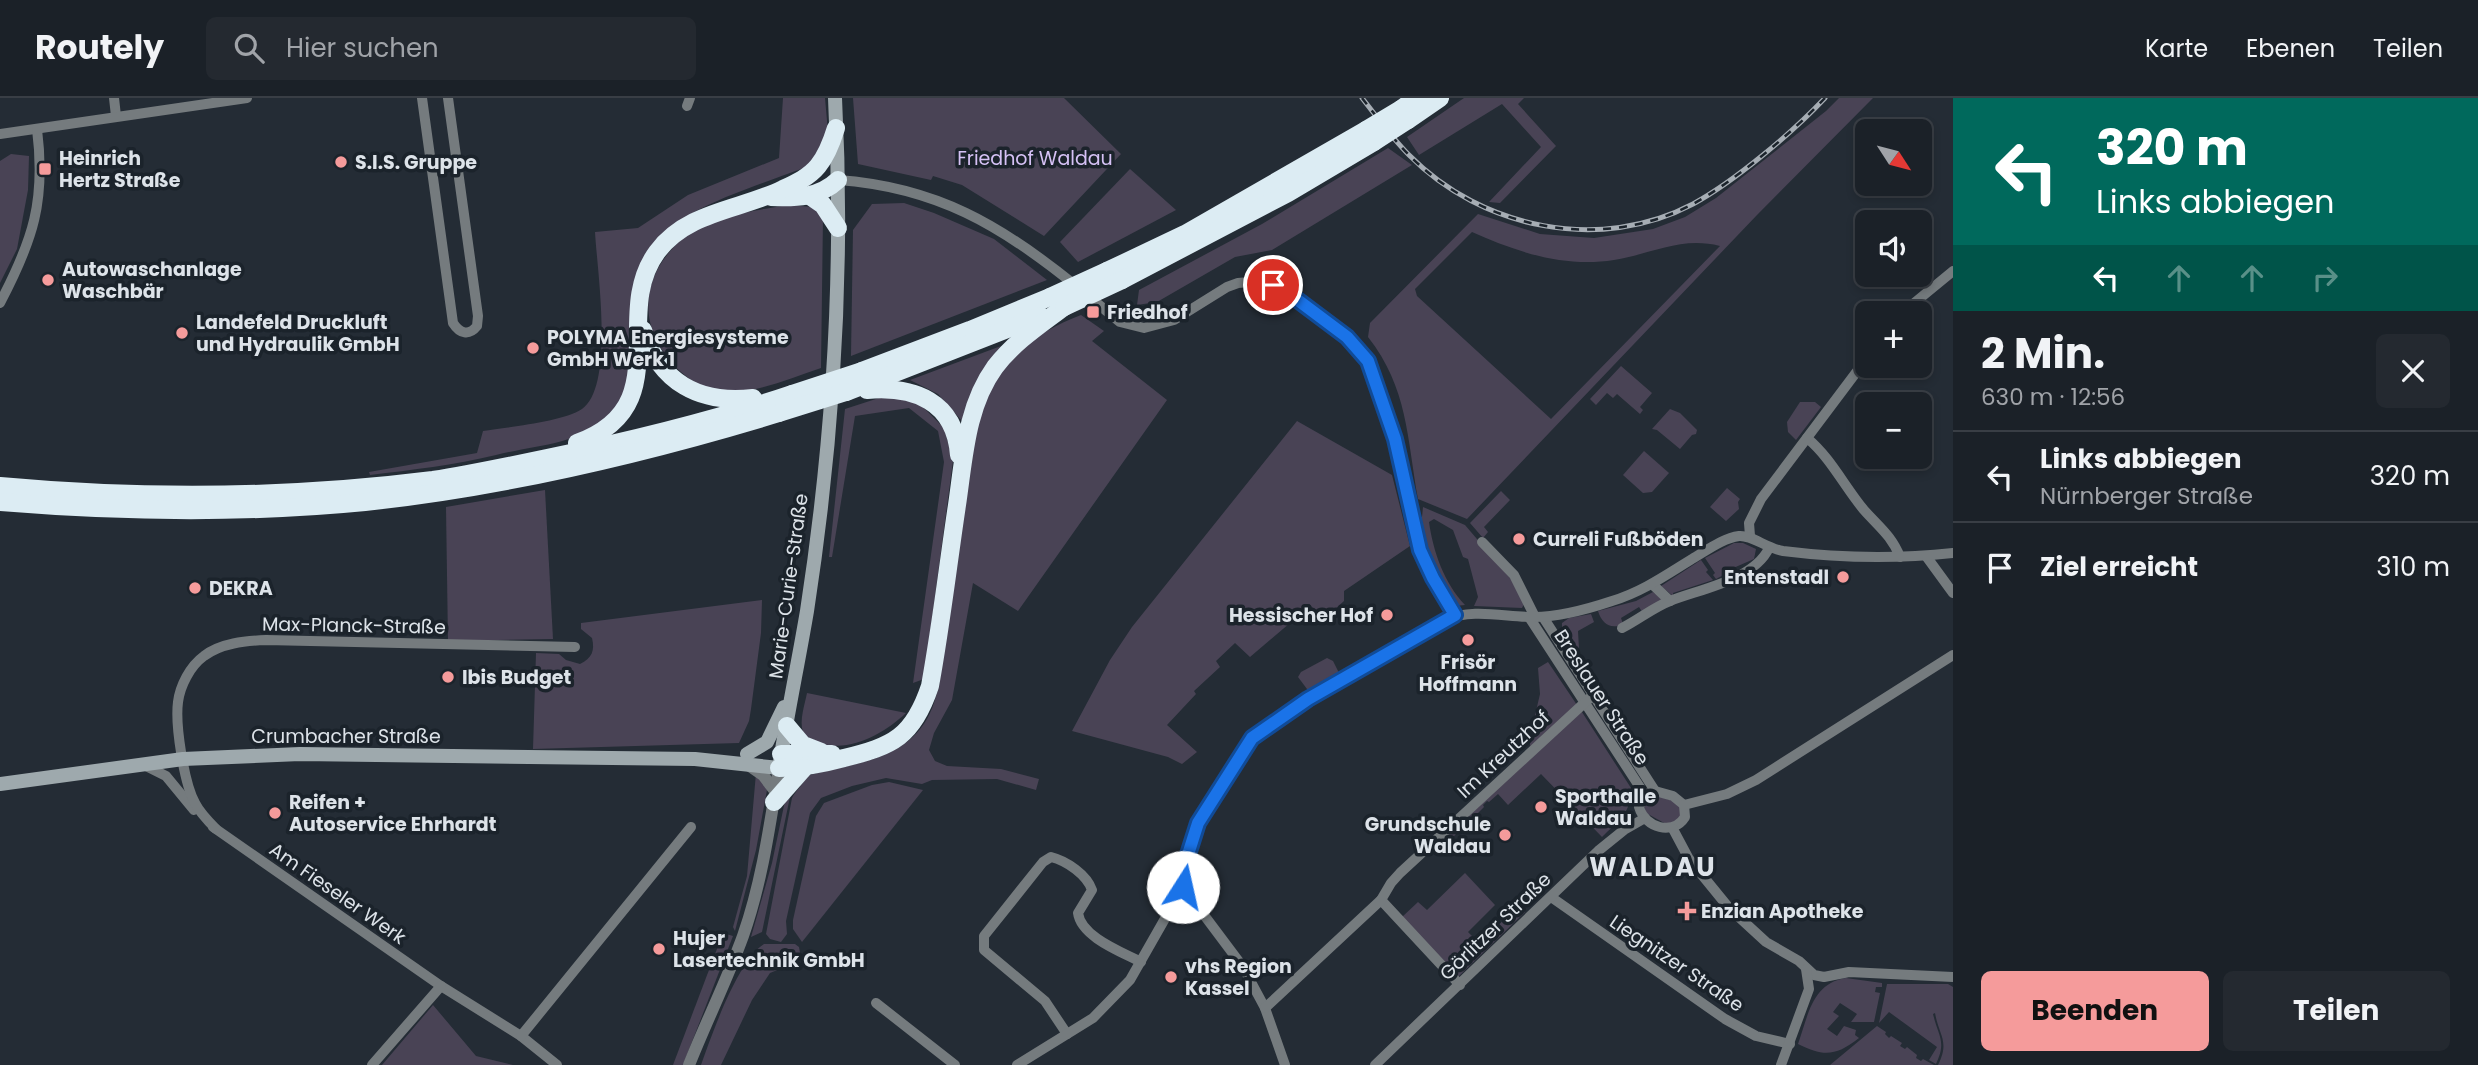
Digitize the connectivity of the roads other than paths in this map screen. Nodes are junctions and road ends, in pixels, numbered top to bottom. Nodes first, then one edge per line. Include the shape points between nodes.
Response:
1 (114, 98) edge
2 (247, 98) edge
3 (422, 98) edge
4 (448, 98) edge
5 (835, 98) edge
6 (1416, 98) edge
7 (1440, 98) edge
8 (1404, 114) junction
9 (116, 116) junction
10 (836, 128) junction
11 (37, 129) junction
12 (0, 134) edge
13 (838, 180) junction
14 (804, 189) junction
15 (838, 228) junction
16 (1953, 271) edge
17 (1917, 301) edge
18 (1057, 302) junction
19 (0, 303) edge
20 (639, 313) junction
21 (1855, 374) edge
22 (857, 385) junction
23 (783, 400) junction
24 (1807, 438) junction
25 (496, 468) junction
26 (961, 470) junction
27 (0, 486) edge
28 (0, 502) edge
29 (1750, 537) junction
30 (1482, 542) dead end
31 (1769, 548) junction
32 (1953, 553) edge
33 (1926, 556) junction
34 (1900, 557) junction
35 (1652, 584) junction
36 (1953, 593) edge
37 (1670, 601) junction
38 (1455, 615) junction
39 (1536, 617) junction
40 (1622, 628) dead end
41 (575, 647) dead end
42 (1953, 655) edge
43 (793, 683) junction
44 (1590, 698) junction
45 (787, 726) junction
46 (824, 754) junction
47 (856, 755) junction
48 (183, 759) junction
49 (748, 760) junction
50 (780, 761) junction
51 (143, 765) junction
52 (804, 768) junction
53 (0, 784) edge
54 (180, 791) junction
55 (1650, 793) junction
56 (774, 796) junction
57 (1684, 805) junction
58 (1645, 818) junction
59 (691, 827) dead end
60 (1673, 828) junction
61 (216, 829) junction
62 (1183, 887) junction
63 (1551, 897) junction
64 (1381, 900) junction
65 (1141, 962) junction
66 (1806, 969) junction
67 (1824, 977) junction
68 (1953, 977) edge
69 (1460, 985) junction
70 (441, 986) junction
71 (1809, 989) junction
72 (876, 1003) dead end
73 (1265, 1008) junction
74 (1067, 1034) junction
75 (521, 1036) junction
76 (1790, 1044) junction
77 (372, 1065) edge
78 (557, 1065) edge
79 (689, 1065) edge
80 (955, 1065) edge
81 (1017, 1065) edge
82 (1285, 1065) edge
83 (1375, 1065) edge
84 (1781, 1065) edge

1 - 9 street
2 - 9 street
3 - 4 street via 453,323 465,333 478,326 478,316
5 - 10 main road, Marie-Curie-Straße
6 - 8 highway
7 - 8 highway
8 - 18 highway, bridge via 1115,276
9 - 11 street
10 - 13 main road, Marie-Curie-Straße
10 - 14 highway
11 - 12 street
11 - 19 street via 41,159 37,214 30,242
13 - 14 highway
13 - 15 main road, Marie-Curie-Straße
13 - 38 street via 908,191 975,216 1038,257 1112,316 1135,327 1174,320 1238,283 1260,281 1287,292 1347,337 1368,361 1395,439 1420,550
14 - 15 highway via 823,205
14 - 20 highway via 705,216 674,235 650,262
15 - 43 main road, Marie-Curie-Straße via 830,423 807,611
16 - 17 street
18 - 22 highway via 970,330
18 - 26 highway via 989,377 974,408
20 - 23 highway via 658,363 689,389 724,400
20 - 25 highway via 635,385 616,420 594,437
21 - 24 street
22 - 23 highway, bridge
22 - 23 highway, bridge
22 - 26 highway via 904,390 934,404 957,438
23 - 25 highway
23 - 28 highway via 621,457 365,502 182,511
24 - 29 street via 1761,499 1749,523
24 - 34 street via 1890,536
25 - 27 highway via 433,480 280,492 142,495
26 - 47 highway via 935,658 923,707 898,738
29 - 31 street
29 - 35 street via 1720,542
30 - 39 street, Breslauer Straße via 1514,575
31 - 34 street
31 - 37 street via 1756,566
32 - 33 street
33 - 34 street
33 - 36 street
35 - 37 street
35 - 39 street via 1609,602
37 - 40 street
38 - 39 street
38 - 62 street via 1308,699 1252,738 1198,823
39 - 44 street, Breslauer Straße
41 - 48 street, Max-Planck-Straße via 266,640 222,647 202,657 180,692 177,711
42 - 57 street via 1756,780 1727,794
43 - 45 main road, Marie-Curie-Straße
43 - 49 main road via 776,727
44 - 55 street, Breslauer Straße
44 - 64 street, Im Kreutzhof via 1400,873
45 - 46 highway via 803,745
45 - 50 main road, Marie-Curie-Straße
46 - 47 highway
46 - 50 highway
47 - 52 highway
48 - 49 main road, Crumbacher Straße via 300,754
48 - 51 main road, Crumbacher Straße
48 - 54 street via 178,773
48 - 61 street, Am Fieseler Werk via 192,797
49 - 50 main road, Crumbacher Straße
49 - 56 street
50 - 52 highway
50 - 56 street, Marie-Curie-Straße
51 - 53 main road, Crumbacher Straße
51 - 54 street, Am Fieseler Werk via 163,774
52 - 56 highway
54 - 61 street, Am Fieseler Werk
55 - 57 street via 1673,796
55 - 58 street, Breslauer Straße via 1639,807
56 - 79 street, Marie-Curie-Straße via 743,936
57 - 60 street via 1685,817
58 - 60 street
58 - 63 street, Görlitzer Straße via 1608,843
59 - 75 street
60 - 66 street via 1689,859 1729,908 1766,942
61 - 70 street, Am Fieseler Werk
62 - 65 street
62 - 73 street via 1243,967
63 - 69 street, Görlitzer Straße
63 - 76 street, Liegnitzer Straße via 1725,1018 1756,1036
64 - 69 street
64 - 73 street, Im Kreutzhof
65 - 74 street via 1110,1003
65 - 74 street via 1107,946 1082,926 1078,913 1092,890 1089,882 1061,860 1051,857 1043,862 984,936 984,950 1045,1001
66 - 67 street
66 - 71 street
67 - 68 street via 1849,972
67 - 71 street
69 - 83 street, Görlitzer Straße
70 - 75 street, Am Fieseler Werk
70 - 77 street
71 - 76 street
72 - 80 street
73 - 82 street
74 - 81 street
75 - 78 street, Am Fieseler Werk
76 - 84 street

